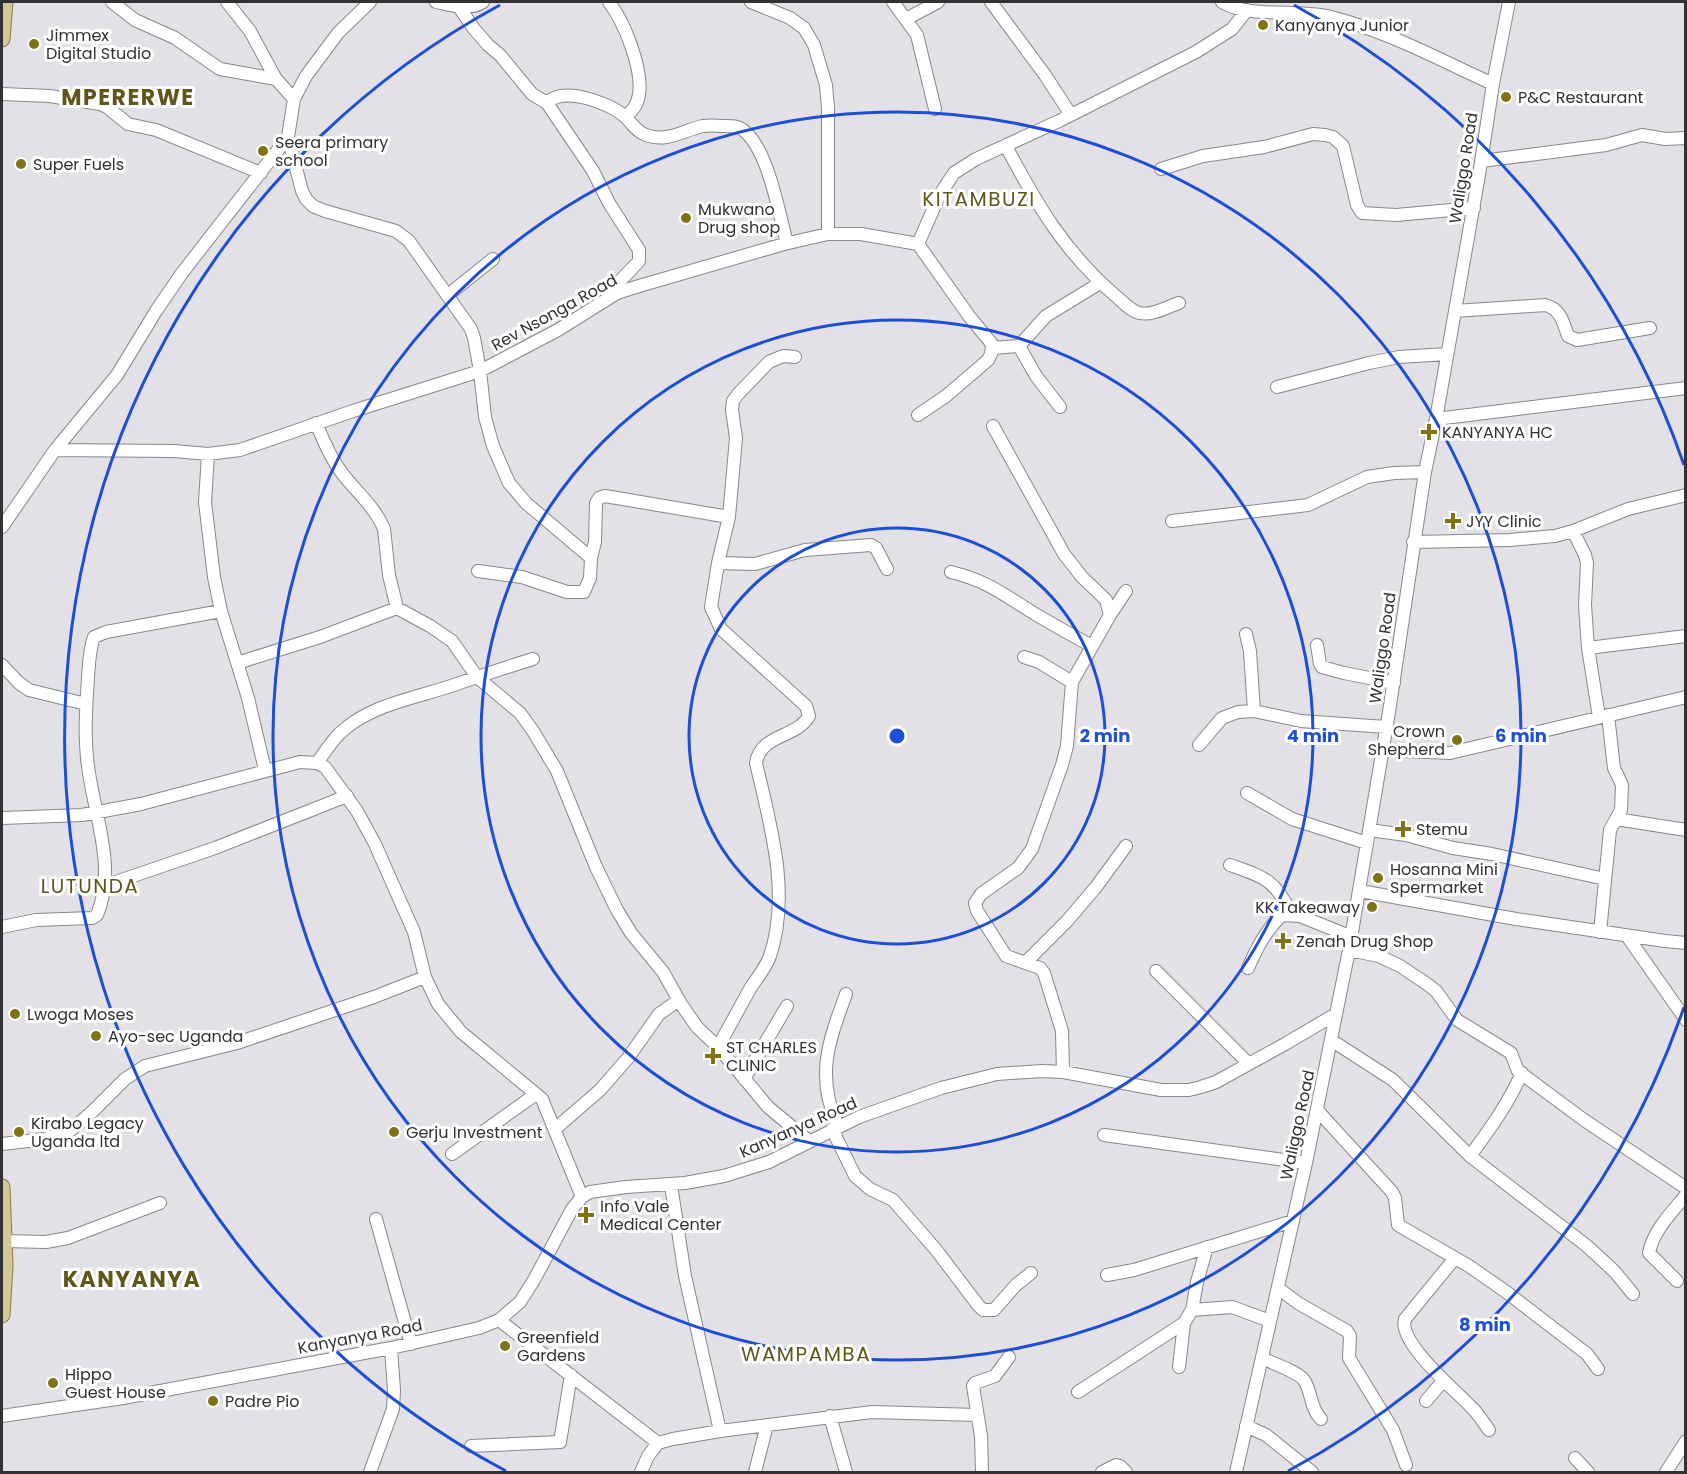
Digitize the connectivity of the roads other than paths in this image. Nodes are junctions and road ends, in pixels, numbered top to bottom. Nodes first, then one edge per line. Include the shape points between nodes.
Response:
1 (5, 2) edge
2 (112, 2) edge
3 (227, 2) edge
4 (370, 2) edge
5 (436, 2) edge
6 (483, 2) edge
7 (609, 2) edge
8 (750, 2) edge
9 (893, 2) edge
10 (938, 2) edge
11 (992, 2) edge
12 (1222, 2) edge
13 (1509, 2) edge
14 (459, 7) junction
15 (1247, 10) junction
16 (906, 19) junction
17 (2, 39) edge
18 (276, 79) junction
19 (1493, 84) junction
20 (2, 94) edge
21 (294, 99) junction
22 (547, 103) junction
23 (935, 109) dead end
24 (1071, 116) junction
25 (625, 117) junction
26 (288, 137) junction
27 (1686, 138) edge
28 (1006, 146) junction
29 (1482, 161) junction
30 (1161, 169) dead end
31 (261, 173) junction
32 (1474, 208) junction
33 (828, 234) junction
34 (787, 243) junction
35 (918, 244) junction
36 (493, 259) dead end
37 (1100, 283) junction
38 (617, 293) junction
39 (448, 295) junction
40 (1179, 303) dead end
41 (1455, 310) junction
42 (1650, 328) dead end
43 (1019, 346) junction
44 (993, 348) junction
45 (1447, 354) junction
46 (795, 357) dead end
47 (480, 371) junction
48 (1277, 387) dead end
49 (1686, 388) edge
50 (1060, 406) dead end
51 (918, 416) dead end
52 (1436, 419) junction
53 (316, 423) junction
54 (993, 426) dead end
55 (55, 450) junction
56 (208, 454) junction
57 (1425, 472) junction
58 (1686, 495) edge
59 (729, 517) junction
60 (1172, 521) dead end
61 (2, 527) edge
62 (1573, 531) junction
63 (1413, 542) junction
64 (591, 558) junction
65 (717, 563) junction
66 (886, 569) dead end
67 (478, 571) dead end
68 (951, 572) dead end
69 (1126, 591) dead end
70 (397, 608) junction
71 (221, 611) junction
72 (1110, 615) junction
73 (1246, 634) dead end
74 (1686, 636) edge
75 (1317, 645) dead end
76 (1092, 646) junction
77 (1588, 648) junction
78 (1024, 657) dead end
79 (533, 659) dead end
80 (237, 663) junction
81 (2, 665) edge
82 (477, 677) junction
83 (1072, 682) junction
84 (1394, 683) junction
85 (1686, 697) edge
86 (86, 704) junction
87 (1254, 711) junction
88 (1604, 716) junction
89 (1386, 728) junction
90 (1199, 745) dead end
91 (1383, 750) junction
92 (317, 763) junction
93 (265, 770) junction
94 (1247, 793) dead end
95 (347, 796) junction
96 (98, 812) junction
97 (2, 818) edge
98 (1616, 819) junction
99 (1686, 830) edge
100 (1368, 836) junction
101 (1126, 846) dead end
102 (1230, 865) dead end
103 (1605, 879) junction
104 (104, 886) junction
105 (1360, 891) junction
106 (1291, 914) junction
107 (2, 927) edge
108 (1600, 932) junction
109 (1627, 936) junction
110 (1352, 937) junction
111 (1686, 943) edge
112 (1349, 950) junction
113 (1026, 962) junction
114 (1248, 968) dead end
115 (1156, 971) dead end
116 (425, 976) junction
117 (846, 993) dead end
118 (679, 1000) junction
119 (787, 1006) dead end
120 (1336, 1014) junction
121 (1686, 1020) edge
122 (1331, 1040) junction
123 (717, 1047) junction
124 (1249, 1064) junction
125 (1063, 1072) junction
126 (1522, 1073) junction
127 (744, 1079) junction
128 (536, 1094) junction
129 (1317, 1110) junction
130 (835, 1128) junction
131 (555, 1129) junction
132 (1104, 1135) dead end
133 (809, 1141) junction
134 (2, 1144) edge
135 (452, 1154) dead end
136 (1470, 1156) junction
137 (1306, 1163) junction
138 (671, 1185) junction
139 (2, 1187) edge
140 (1686, 1188) edge
141 (1686, 1196) edge
142 (582, 1197) junction
143 (160, 1203) dead end
144 (376, 1220) dead end
145 (1293, 1221) junction
146 (5, 1241) junction
147 (1207, 1248) junction
148 (1455, 1258) junction
149 (1031, 1273) dead end
150 (1107, 1275) dead end
151 (1677, 1281) dead end
152 (1278, 1288) junction
153 (1633, 1294) dead end
154 (3, 1295) edge
155 (1192, 1310) junction
156 (2, 1315) edge
157 (499, 1320) junction
158 (1270, 1321) junction
159 (1184, 1323) junction
160 (411, 1344) junction
161 (391, 1348) junction
162 (1008, 1357) dead end
163 (1262, 1358) junction
164 (1179, 1367) dead end
165 (1598, 1369) dead end
166 (571, 1375) junction
167 (1443, 1381) junction
168 (1078, 1392) dead end
169 (1426, 1401) dead end
170 (977, 1415) junction
171 (2, 1416) edge
172 (830, 1416) junction
173 (1321, 1419) dead end
174 (767, 1425) junction
175 (1246, 1426) junction
176 (1489, 1430) dead end
177 (720, 1431) junction
178 (1686, 1442) edge
179 (658, 1443) junction
180 (471, 1446) dead end
181 (1575, 1458) dead end
182 (1406, 1465) dead end
183 (1102, 1472) edge
184 (370, 1473) edge
185 (641, 1473) edge
186 (755, 1473) edge
187 (846, 1473) edge
188 (982, 1473) edge
189 (1126, 1473) edge
190 (1236, 1473) edge
191 (1312, 1473) edge
192 (1588, 1473) edge
193 (1666, 1473) edge

1 - 17 main road
2 - 18 street via 135,20 176,38 220,69
3 - 18 street via 250,31
4 - 21 street via 338,33
5 - 14 street
6 - 14 street
7 - 25 street via 620,20 638,72 638,100
8 - 33 street via 790,18 804,28 814,45 826,85 828,108
9 - 16 street
10 - 16 street
11 - 24 street
12 - 15 street
13 - 19 street, Waliggo Road
14 - 22 street via 532,94
15 - 19 street via 1306,12 1351,22
15 - 24 street via 1232,29 1196,52
16 - 23 street via 917,35
18 - 21 street
19 - 29 street, Waliggo Road
20 - 31 street via 100,104 128,124 156,130
21 - 26 street
22 - 25 street via 561,96 582,97
22 - 38 street via 639,250 639,261 621,280
24 - 28 street
25 - 34 street via 639,133 658,138 702,127 734,126 744,131 765,161
26 - 31 street
26 - 39 street via 298,177 306,199 313,206 396,231
27 - 29 street via 1665,140 1642,135 1605,145
28 - 35 street via 954,173
28 - 37 street via 1055,232
29 - 32 street, Waliggo Road
30 - 32 street via 1203,156 1264,147 1313,134 1325,135 1343,146 1362,213 1396,215
31 - 55 street via 182,273 117,375
32 - 41 street, Waliggo Road
33 - 34 street, Rev Nsonga Road
33 - 35 street, Rev Nsonga Road via 861,234
34 - 38 street, Rev Nsonga Road
35 - 44 street
36 - 39 street
37 - 40 street via 1140,313
37 - 43 street via 1046,316
38 - 47 street, Rev Nsonga Road
39 - 47 street via 471,329
41 - 42 street via 1545,305 1560,313 1568,336 1577,340
41 - 45 street, Waliggo Road
43 - 44 street
43 - 50 street
44 - 51 street via 987,360
45 - 48 street via 1399,357
45 - 52 street, Waliggo Road
46 - 59 street via 783,356 770,362 733,402 736,438
47 - 53 street, Rev Nsonga Road
47 - 64 street via 488,428 509,483 526,503
49 - 52 street
52 - 57 street, Waliggo Road
53 - 56 street, Rev Nsonga Road via 240,450
53 - 70 street via 336,464 382,524
54 - 72 street via 1054,538 1082,577 1106,600
55 - 56 street, Rev Nsonga Road
55 - 61 street
56 - 71 street via 207,522
57 - 60 street via 1367,477 1308,505
57 - 63 street, Waliggo Road
58 - 62 street via 1628,509
59 - 64 street via 604,496 596,503
59 - 65 street
62 - 63 street via 1510,540
62 - 77 street via 1587,563
63 - 84 street, Waliggo Road
64 - 67 street via 587,587 575,593 522,577
65 - 66 street via 755,564 805,550 871,544
65 - 123 street via 711,607 721,629 806,706 808,716 760,749 756,757 779,871 778,908 769,957
68 - 76 street via 984,581
69 - 72 street
70 - 80 street
70 - 82 street via 452,641
71 - 80 street
71 - 86 street via 98,634 92,642
72 - 76 street
73 - 87 street
74 - 77 street
75 - 84 street via 1322,667
76 - 83 street
77 - 88 street
78 - 83 street
79 - 82 street
80 - 93 street
81 - 86 street via 29,690
82 - 92 street via 398,701 356,721 338,735
82 - 118 street via 520,713 533,731 557,771 617,910
83 - 113 street via 1062,765 1032,849 1018,868 981,894 975,903 1006,956
84 - 89 street, Waliggo Road
85 - 88 street
86 - 96 street via 88,766
87 - 89 street via 1301,721
87 - 90 street via 1238,711 1222,718
88 - 91 street via 1450,753
88 - 98 street via 1614,768 1622,785 1621,810
89 - 91 street, Waliggo Road
91 - 100 street, Waliggo Road
92 - 93 street via 300,762
92 - 95 street via 325,767
93 - 96 street
94 - 100 street via 1292,819
95 - 104 street
95 - 116 street via 375,844 402,904
96 - 97 street
96 - 104 street
98 - 99 street
98 - 103 street via 1610,830
100 - 103 street via 1406,835 1453,849
100 - 105 street, Waliggo Road
101 - 113 street via 1067,921
102 - 106 street via 1273,884
103 - 108 street
104 - 107 street via 99,911 92,918 36,920
105 - 108 street
105 - 110 street, Waliggo Road
106 - 110 street
106 - 114 street via 1282,915 1269,927
108 - 109 street
109 - 111 street
109 - 121 street
110 - 112 street, Waliggo Road
112 - 120 street, Waliggo Road
112 - 126 street via 1379,956 1427,984 1458,1020 1511,1053
113 - 125 street via 1040,968 1048,982 1062,1031
115 - 124 street
116 - 128 street via 438,1004 456,1028
116 - 134 street via 237,1042 145,1066 124,1079 71,1130 45,1139
117 - 130 street via 832,1029 826,1064
118 - 123 street
118 - 131 street via 659,1014 606,1084
119 - 127 street
120 - 122 street, Waliggo Road
120 - 124 street, Kanyanya Road
122 - 129 street, Waliggo Road
122 - 136 street via 1393,1080
123 - 127 street
124 - 125 street, Kanyanya Road via 1216,1082 1182,1090 1161,1090
125 - 130 street, Kanyanya Road via 1020,1072 978,1078
126 - 136 street via 1512,1096
126 - 140 street
127 - 133 street via 780,1118
128 - 131 street via 546,1106
128 - 135 street
129 - 137 street, Waliggo Road
129 - 148 street via 1392,1192 1398,1225
130 - 133 street, Kanyanya Road
130 - 149 street via 855,1176 893,1200 983,1310 994,1310
131 - 142 street
132 - 137 street
133 - 138 street, Kanyanya Road via 769,1162
136 - 153 street via 1587,1246
137 - 145 street, Waliggo Road
138 - 142 street, Kanyanya Road via 599,1190
138 - 177 street via 685,1276
139 - 146 main road
141 - 151 street via 1661,1226 1649,1253
142 - 157 street, Kanyanya Road via 520,1302
143 - 146 street via 68,1238
144 - 160 street
145 - 147 street
145 - 152 street, Waliggo Road
146 - 154 main road
147 - 150 street
147 - 155 street
148 - 165 street via 1571,1341
148 - 167 street via 1403,1325
152 - 158 street, Waliggo Road
152 - 182 street via 1347,1331 1349,1358 1393,1430
154 - 156 main road
155 - 158 street via 1233,1307
155 - 159 street
157 - 160 street, Kanyanya Road
157 - 166 street
158 - 163 street, Waliggo Road
159 - 164 street
159 - 168 street
160 - 161 street, Kanyanya Road
161 - 171 street, Kanyanya Road via 123,1398
161 - 184 street via 393,1409
162 - 170 street via 995,1376 973,1386
163 - 173 street via 1302,1378
163 - 175 street, Waliggo Road
166 - 179 street
166 - 180 street via 560,1442
167 - 169 street
167 - 176 street
170 - 172 street via 872,1412
170 - 188 street
172 - 174 street
172 - 187 street
174 - 177 street
174 - 186 street
175 - 190 street, Waliggo Road
175 - 191 street via 1266,1435
177 - 179 street
178 - 193 street
179 - 185 street
181 - 192 street
183 - 189 street via 1116,1465

